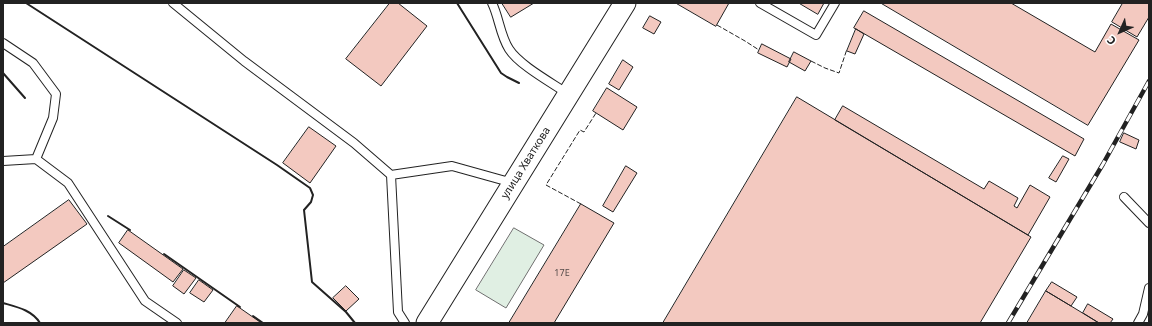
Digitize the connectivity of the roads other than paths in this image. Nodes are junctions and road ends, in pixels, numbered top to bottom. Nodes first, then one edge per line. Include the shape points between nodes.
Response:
1 (173, 3) edge
2 (492, 3) edge
3 (626, 3) edge
4 (760, 3) edge
5 (836, 3) edge
6 (3, 43) edge
7 (569, 94) junction
8 (36, 159) junction
9 (3, 161) edge
10 (391, 175) junction
11 (513, 184) junction
12 (1124, 197) dead end
13 (1149, 223) edge
14 (1149, 288) edge
15 (177, 323) edge
16 (405, 323) edge
17 (427, 323) edge
18 (1138, 323) edge

1 - 10 lane via 244,61 354,143
2 - 7 lane via 509,50 521,62
3 - 7 street, улица Хваткова
4 - 5 lane via 816,35
6 - 8 lane via 33,63 56,94 53,118
7 - 11 street, улица Хваткова
8 - 9 lane
8 - 15 lane via 68,183 145,301
10 - 11 lane via 452,166
10 - 16 lane via 398,312
11 - 17 street, улица Хваткова
12 - 13 lane
14 - 18 lane via 1143,314

